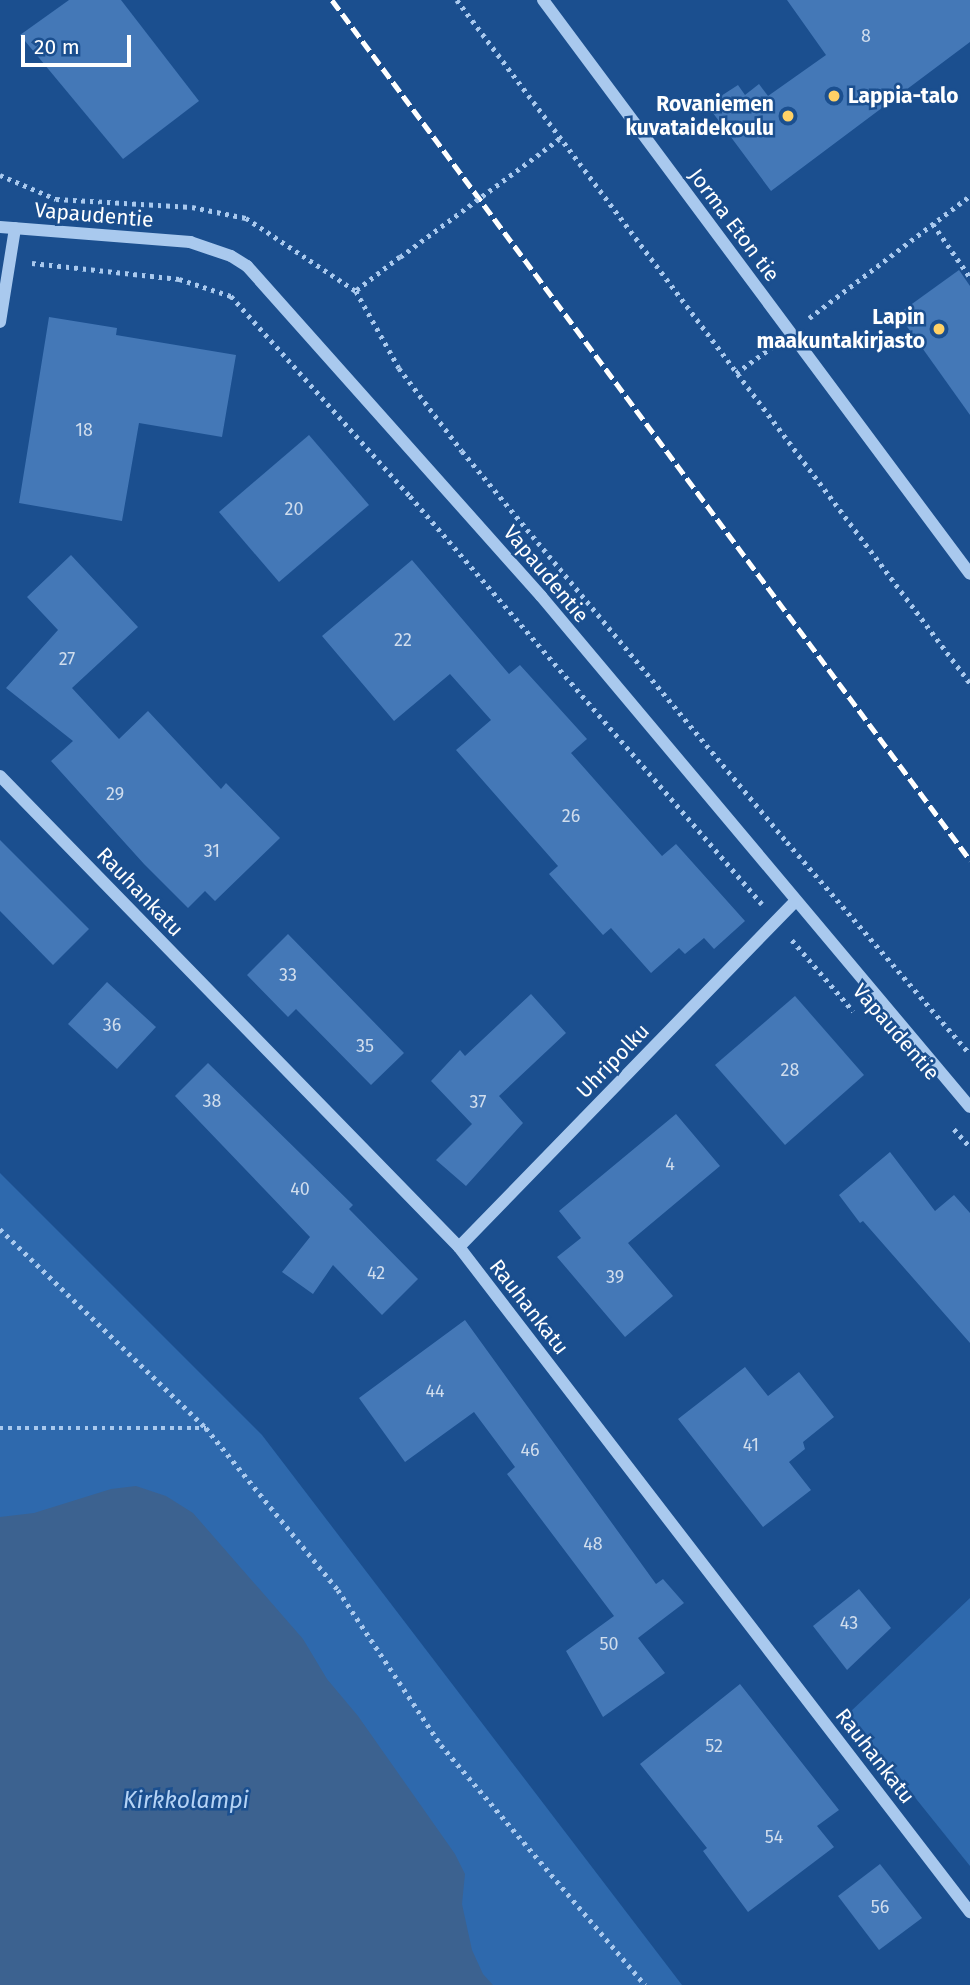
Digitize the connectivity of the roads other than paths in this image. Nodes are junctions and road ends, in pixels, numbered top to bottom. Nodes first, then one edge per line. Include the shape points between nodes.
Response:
1 (543, 0) edge
2 (0, 227) edge
3 (15, 228) junction
4 (0, 322) edge
5 (970, 574) edge
6 (0, 776) edge
7 (795, 902) junction
8 (970, 1107) edge
9 (459, 1247) junction
10 (970, 1912) edge

1 - 5 street, Jorma Eton tie
2 - 3 street, Vapaudentie
3 - 4 street
3 - 7 street, Vapaudentie via 190,243 232,256 247,267 541,596
6 - 9 street, Rauhankatu
7 - 8 street, Vapaudentie
7 - 9 street, Uhripolku
9 - 10 street, Rauhankatu

